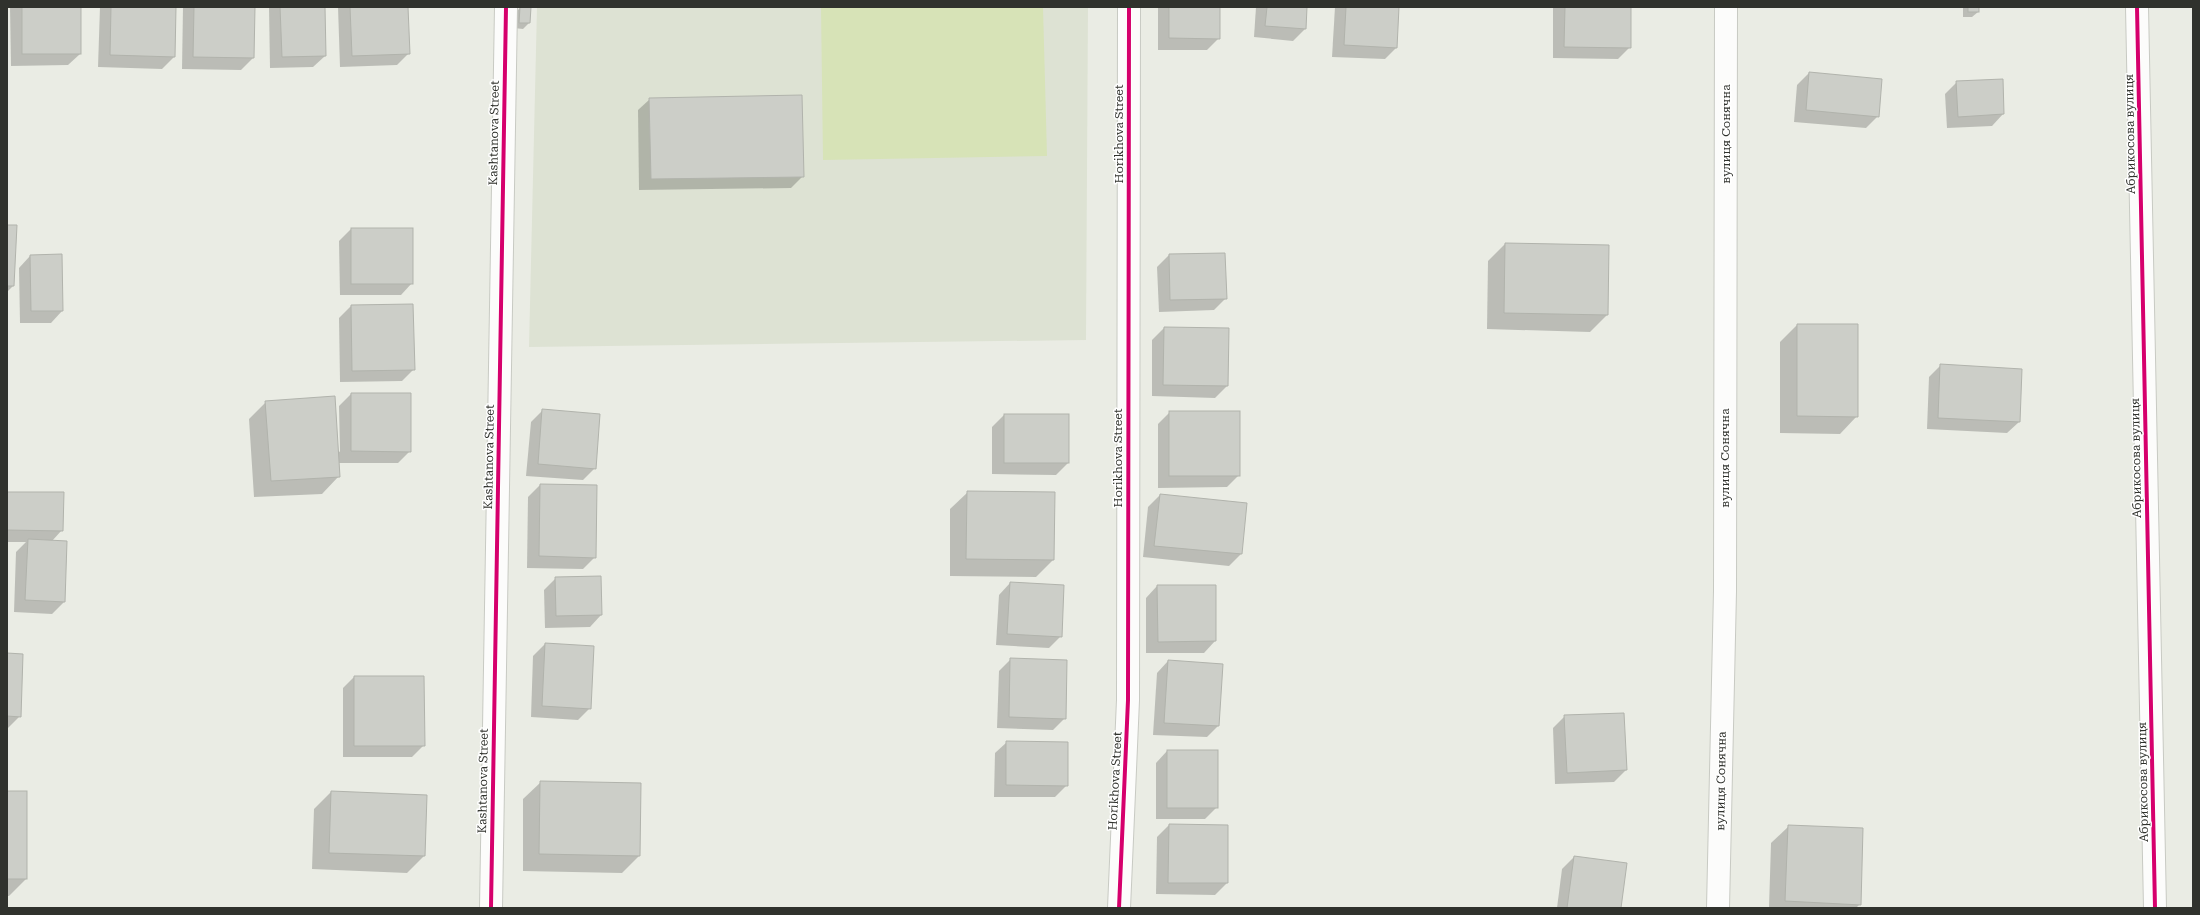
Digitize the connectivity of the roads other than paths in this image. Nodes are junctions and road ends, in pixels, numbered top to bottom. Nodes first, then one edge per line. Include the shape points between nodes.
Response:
1 (506, 7) edge
2 (1129, 7) edge
3 (1726, 7) edge
4 (2137, 7) edge
5 (491, 908) edge
6 (1119, 908) edge
7 (1718, 908) edge
8 (2155, 908) edge

1 - 5 street, Kashtanova Street
2 - 6 street, Horikhova Street via 1128,700
3 - 7 street, вулиця Сонячна via 1725,583
4 - 8 street, Абрикосова вулиця

